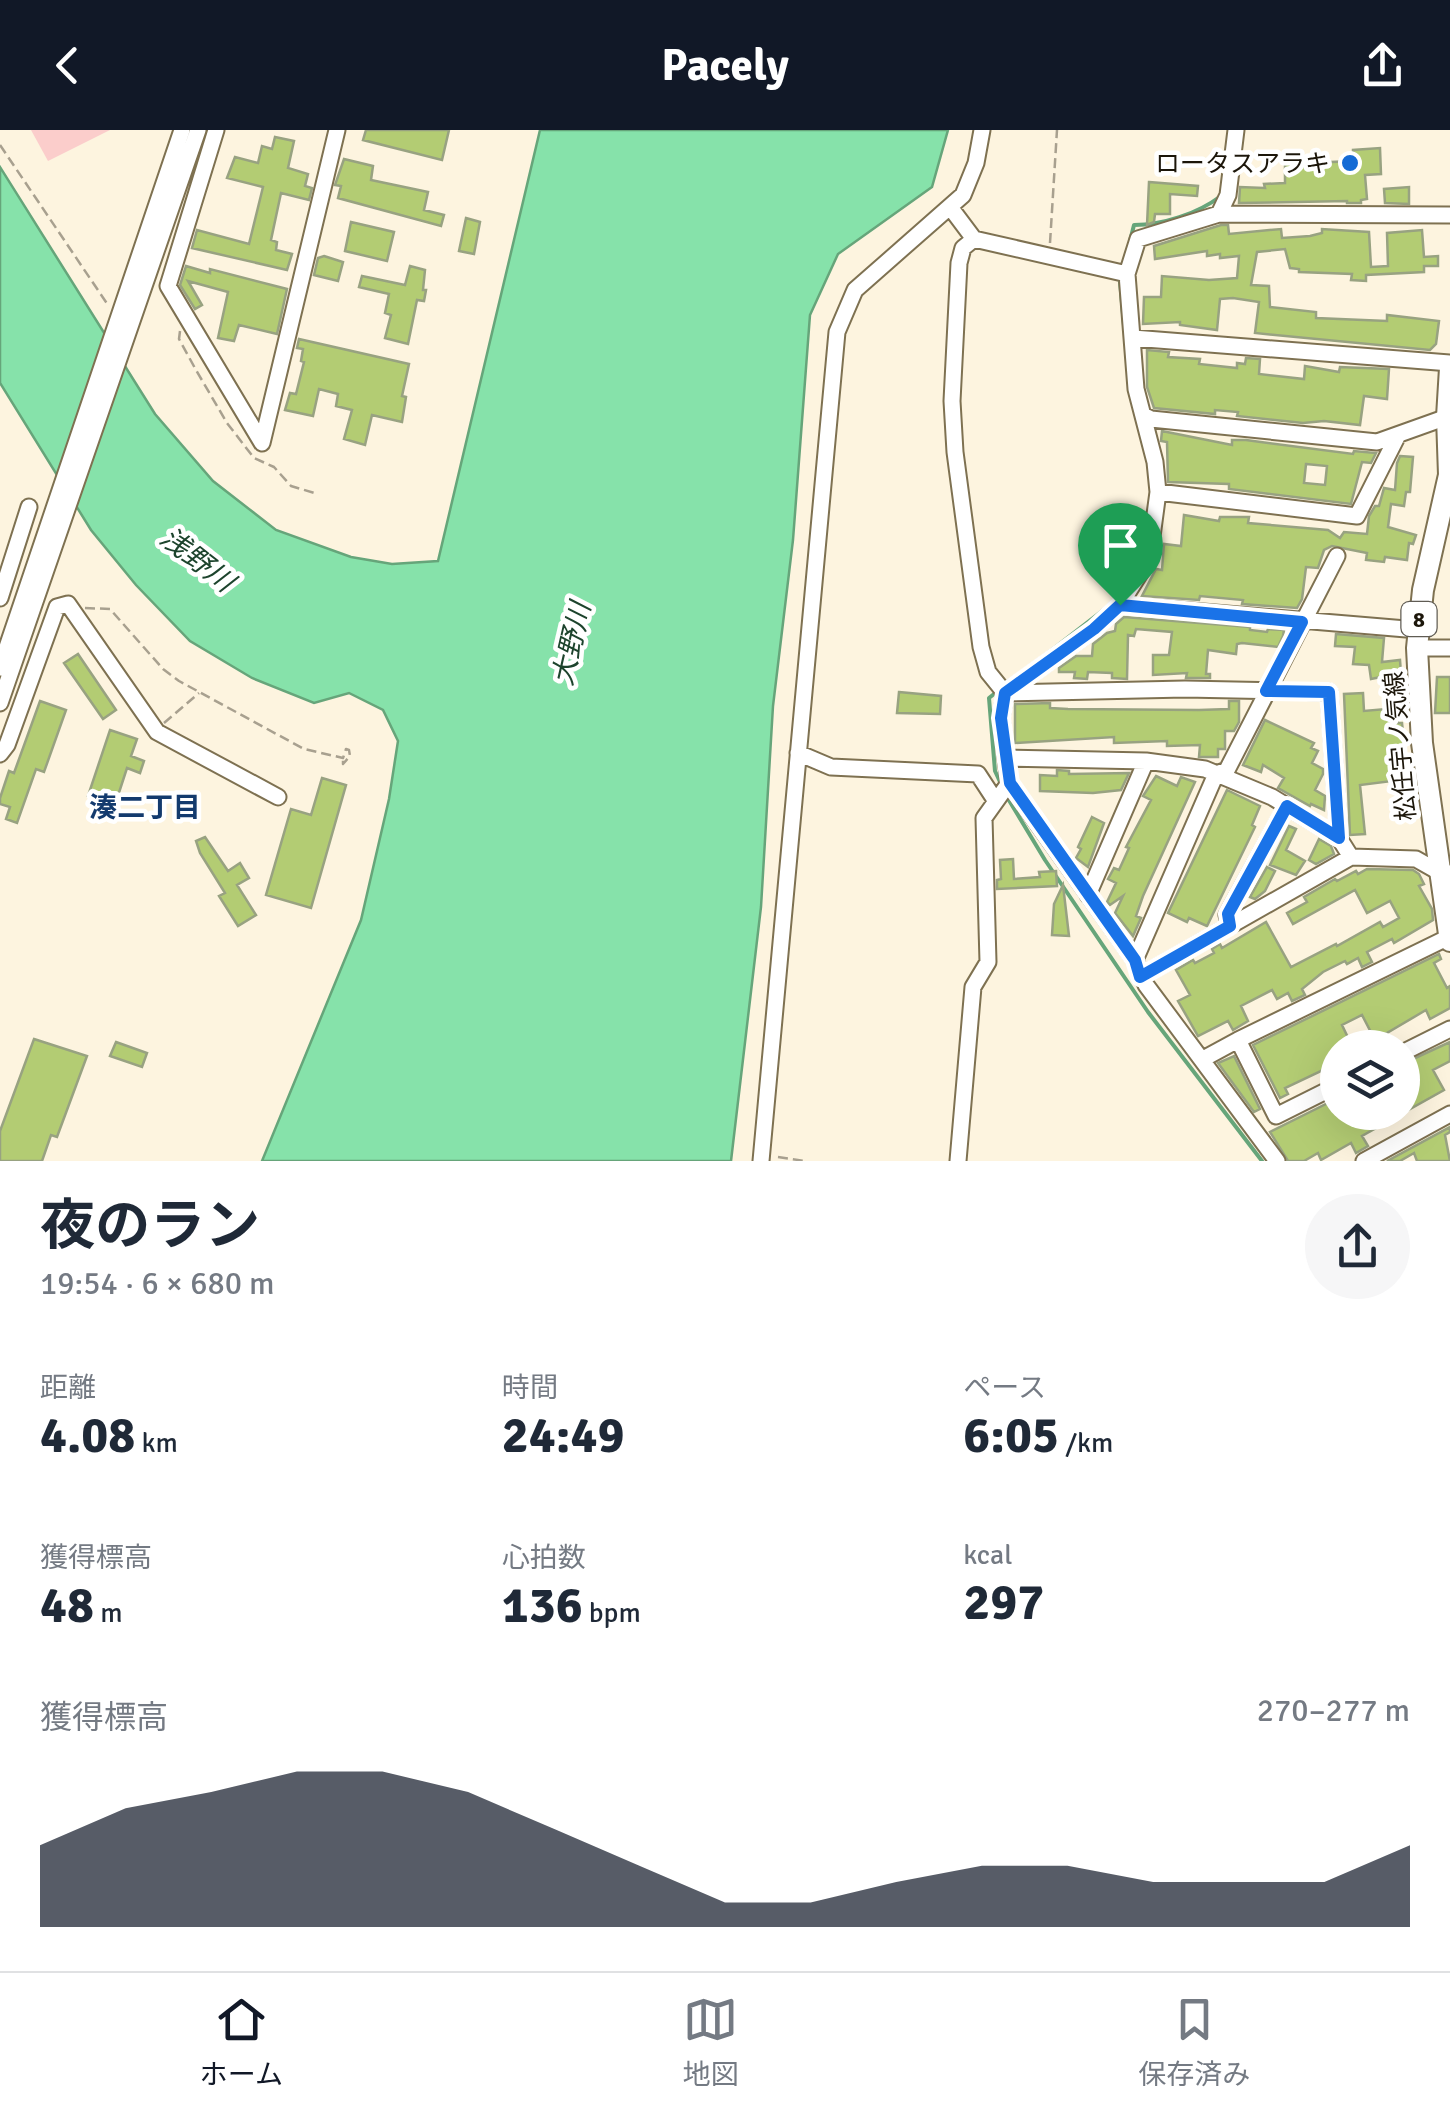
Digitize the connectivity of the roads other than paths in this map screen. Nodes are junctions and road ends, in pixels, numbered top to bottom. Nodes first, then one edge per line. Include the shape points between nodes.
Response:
1 (182, 130) edge
2 (198, 130) edge
3 (216, 130) edge
4 (337, 130) edge
5 (982, 130) edge
6 (1236, 130) edge
7 (950, 208) junction
8 (1219, 214) junction
9 (1450, 215) edge
10 (974, 240) junction
11 (1127, 274) junction
12 (120, 331) junction
13 (1133, 338) junction
14 (1450, 365) edge
15 (1449, 409) edge
16 (1143, 415) junction
17 (1396, 437) junction
18 (1158, 492) junction
19 (29, 507) dead end
20 (1337, 556) dead end
21 (0, 598) edge
22 (1120, 605) junction
23 (1302, 622) junction
24 (1418, 639) junction
25 (1450, 648) edge
26 (0, 668) edge
27 (1002, 689) junction
28 (1266, 691) junction
29 (0, 703) edge
30 (798, 753) junction
31 (0, 754) edge
32 (1007, 758) junction
33 (1146, 761) junction
34 (1216, 774) junction
35 (1003, 791) junction
36 (278, 798) dead end
37 (1287, 806) junction
38 (1339, 838) junction
39 (1351, 857) junction
40 (1445, 872) edge
41 (1088, 895) junction
42 (1230, 926) junction
43 (1449, 939) edge
44 (1135, 960) junction
45 (1140, 977) junction
46 (1450, 1029) edge
47 (1238, 1040) junction
48 (1420, 1044) edge
49 (1202, 1058) junction
50 (1320, 1095) edge
51 (1450, 1114) edge
52 (1276, 1116) junction
53 (1255, 1128) junction
54 (761, 1158) edge
55 (958, 1161) edge
56 (1276, 1161) edge
57 (1364, 1161) edge

1 - 12 street
2 - 12 street
3 - 4 street via 168,286 262,443
5 - 7 street via 976,164
6 - 8 street via 1228,196
7 - 10 street
7 - 30 street via 854,290 837,332
8 - 9 street
8 - 11 street via 1138,238
10 - 11 street
10 - 27 street via 959,263 955,452 981,647
11 - 13 street
12 - 26 street
12 - 29 street via 69,509
13 - 14 street
13 - 16 street
14 - 15 main road, 松任宇ノ気線 / 8
15 - 17 street
15 - 24 main road, 松任宇ノ気線 / 8 via 1449,475 1422,590
16 - 17 street via 1263,433 1377,442
16 - 18 street
17 - 18 street via 1357,516
18 - 22 street via 1149,559
19 - 21 street
20 - 23 street
22 - 23 street
22 - 27 street
23 - 24 street
23 - 28 street
24 - 25 street
24 - 40 main road, 松任宇ノ気線 / 8 via 1422,742
27 - 28 street
27 - 32 street
28 - 34 street via 1227,770
28 - 38 street via 1329,692
30 - 35 street via 831,766 978,774
30 - 54 street
31 - 36 street via 57,607 68,604 155,729
32 - 33 street
32 - 35 street
33 - 34 street
33 - 41 street
34 - 37 street
34 - 44 street
35 - 41 street
35 - 55 street via 984,818 988,962 974,986
37 - 38 street
37 - 42 street via 1228,914
38 - 39 street
39 - 40 street via 1416,858
39 - 42 street
40 - 43 main road, 松任宇ノ気線 / 8
41 - 44 street
42 - 45 street
43 - 47 street
44 - 45 street
45 - 49 street
46 - 48 street
47 - 49 street
47 - 52 street
49 - 53 street
50 - 52 street
51 - 57 street
52 - 53 street
53 - 56 street

